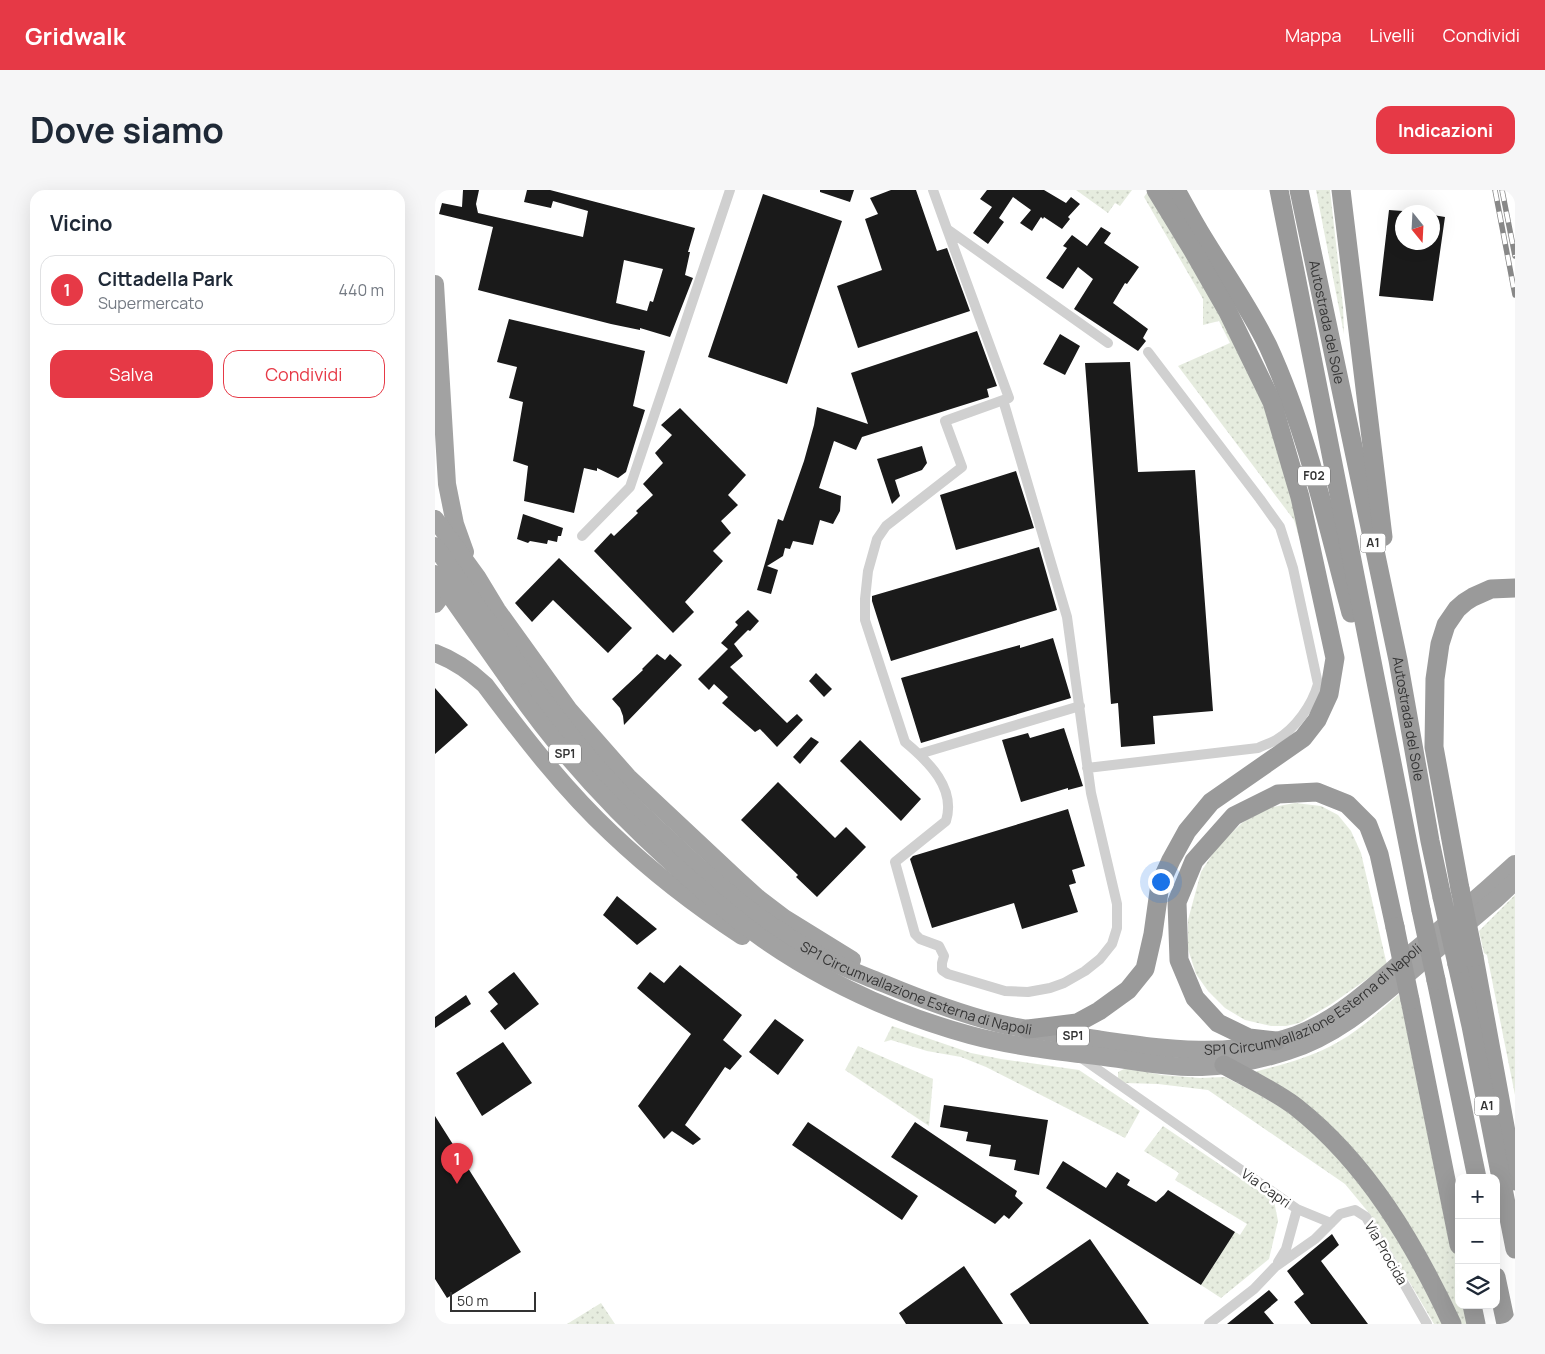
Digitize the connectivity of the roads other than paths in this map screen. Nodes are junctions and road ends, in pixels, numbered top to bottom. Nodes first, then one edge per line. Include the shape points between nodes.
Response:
1 (730, 190) edge
2 (933, 190) edge
3 (1156, 190) edge
4 (1176, 190) edge
5 (1279, 190) edge
6 (1299, 190) edge
7 (1341, 190) edge
8 (947, 229) junction
9 (435, 284) edge
10 (1108, 343) dead end
11 (1148, 352) dead end
12 (1003, 400) junction
13 (435, 519) edge
14 (582, 536) dead end
15 (435, 546) edge
16 (435, 574) edge
17 (477, 577) junction
18 (1515, 588) edge
19 (435, 604) edge
20 (497, 610) junction
21 (435, 643) edge
22 (435, 653) edge
23 (1398, 660) junction
24 (459, 665) junction
25 (519, 680) junction
26 (1080, 706) junction
27 (919, 754) junction
28 (1087, 768) junction
29 (1397, 784) junction
30 (1515, 864) edge
31 (1515, 881) edge
32 (1466, 960) junction
33 (833, 980) junction
34 (906, 993) junction
35 (1029, 1030) junction
36 (1276, 1041) junction
37 (1076, 1054) junction
38 (1223, 1065) junction
39 (1476, 1174) edge
40 (1515, 1181) edge
41 (1297, 1209) junction
42 (1331, 1223) junction
43 (1455, 1225) edge
44 (1515, 1249) edge
45 (1275, 1267) junction
46 (1500, 1296) edge
47 (1472, 1309) edge
48 (1209, 1324) edge
49 (1427, 1324) edge
50 (1452, 1324) edge
51 (1475, 1324) edge
52 (1506, 1324) edge

1 - 14 street via 630,486
2 - 8 street
3 - 35 highway via 1228,312 1272,402 1300,497 1335,658 1329,694 1317,720 1303,738 1211,802 1187,831 1159,884 1145,969 1128,990 1077,1024
4 - 29 highway, F02 via 1242,299 1289,396 1312,466
5 - 29 highway, Autostrada del Sole / A1
6 - 23 highway, Autostrada del Sole / A1
7 - 23 highway
8 - 10 street
8 - 12 street via 1009,398
9 - 17 highway via 447,484 455,524
11 - 28 street via 1281,527 1318,684 1305,712 1288,731 1258,748
12 - 26 street via 1067,617
12 - 27 street via 945,421 962,467 886,526 877,539 868,571 865,620 905,742
13 - 17 highway
15 - 25 highway, SP1 Circumvallazione Esterna di Napoli / SP1, bridge
16 - 25 highway, SP1 Circumvallazione Esterna di Napoli / SP1, bridge
17 - 20 highway
18 - 32 highway, bridge via 1491,589 1473,596 1451,617 1440,644 1435,679 1434,747 1460,889
19 - 20 highway via 445,592 460,586 483,594
20 - 34 highway via 569,710 657,805 784,918
21 - 24 highway
22 - 24 highway
23 - 32 highway, Autostrada del Sole / A1, bridge via 1442,897
24 - 33 highway via 485,685 558,777 635,855 738,934 777,956
25 - 33 highway, SP1 Circumvallazione Esterna di Napoli / SP1 via 539,722 601,795 646,840 736,919 791,957
25 - 34 highway, SP1 Circumvallazione Esterna di Napoli / SP1 via 634,807 724,890 820,956
26 - 27 street
26 - 28 street
27 - 28 street via 942,780 949,813 946,821 895,862 915,934 939,946 944,956 942,970 948,974 1005,991 1028,992 1064,983 1100,959 1117,928 1117,904
29 - 39 highway, Autostrada del Sole / A1, bridge
30 - 36 highway, SP1 Circumvallazione Esterna di Napoli / SP1 via 1339,1012
31 - 38 highway, SP1 Circumvallazione Esterna di Napoli / SP1 via 1363,1011 1325,1036 1290,1051
32 - 40 highway
32 - 44 highway, Autostrada del Sole / A1 via 1471,1026
33 - 37 highway, SP1 Circumvallazione Esterna di Napoli / SP1 via 903,1012 969,1034
34 - 35 highway, SP1 Circumvallazione Esterna di Napoli / SP1
35 - 36 highway, SP1 Circumvallazione Esterna di Napoli / SP1 via 1194,1050 1229,1050
36 - 43 highway, bridge via 1249,1038 1218,1023 1195,998 1179,960 1177,902 1194,861 1234,816 1278,794 1317,792 1347,804 1368,825 1379,854
37 - 38 highway, SP1 Circumvallazione Esterna di Napoli / SP1 via 1176,1066
37 - 41 street, Via Capri
38 - 50 highway via 1295,1107 1358,1166 1410,1243
41 - 42 street, Via Capri
41 - 45 street via 1286,1249
42 - 45 street via 1315,1239
42 - 49 street, Via Procida via 1340,1214 1355,1210 1366,1217
45 - 48 street via 1254,1289
46 - 52 highway
47 - 51 highway

